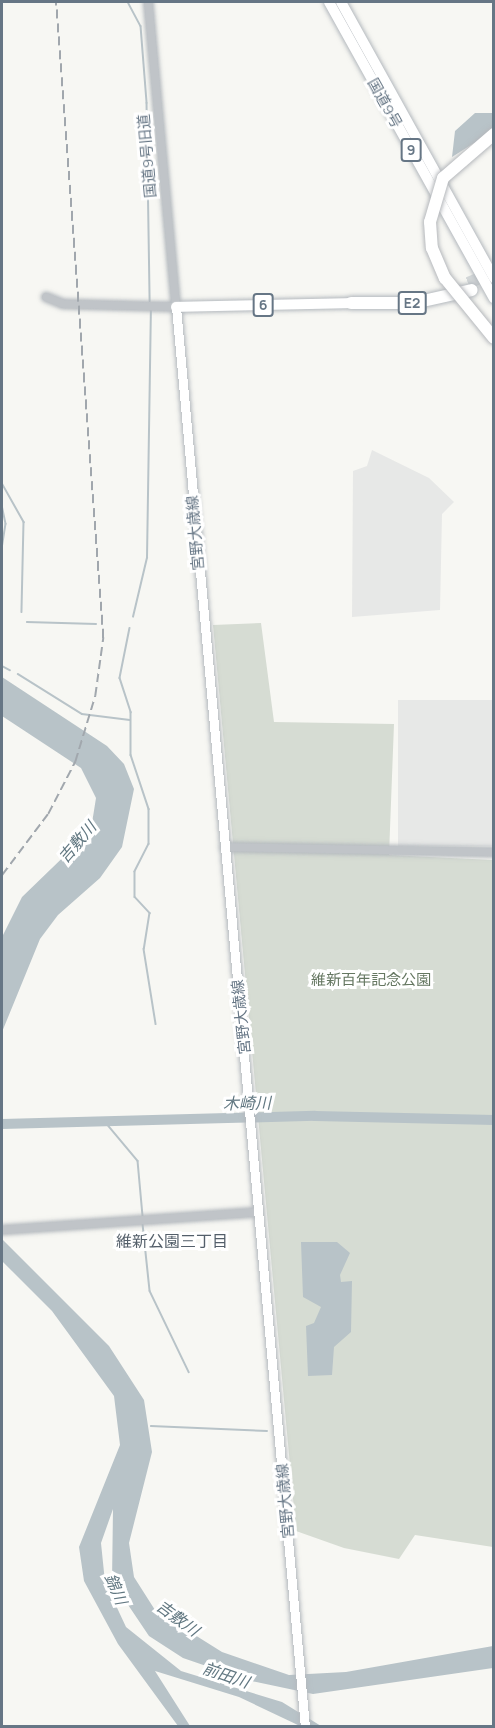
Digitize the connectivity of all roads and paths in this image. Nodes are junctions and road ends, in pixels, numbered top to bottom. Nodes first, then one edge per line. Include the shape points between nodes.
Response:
1 (148, 2) edge
2 (329, 2) edge
3 (341, 2) edge
4 (494, 134) edge
5 (494, 278) edge
6 (470, 286) tunnel mouth
7 (46, 297) dead end
8 (494, 298) edge
9 (351, 303) joint
10 (176, 307) junction
11 (494, 338) edge
12 (224, 847) junction
13 (494, 852) edge
14 (259, 1212) junction
15 (5, 1229) edge
16 (304, 1726) edge

1 - 10 street, 国道9号旧道
2 - 8 main road, 国道9号 / 9
3 - 5 main road, 国道9号 / 9
4 - 11 highway, bridge via 443,178 430,222 432,248 445,278
6 - 9 highway, E2 via 414,303
7 - 10 street via 63,304
9 - 10 main road, 6
10 - 12 main road, 宮野大歳線
12 - 13 street
12 - 14 main road, 宮野大歳線
14 - 15 street
14 - 16 main road, 宮野大歳線

